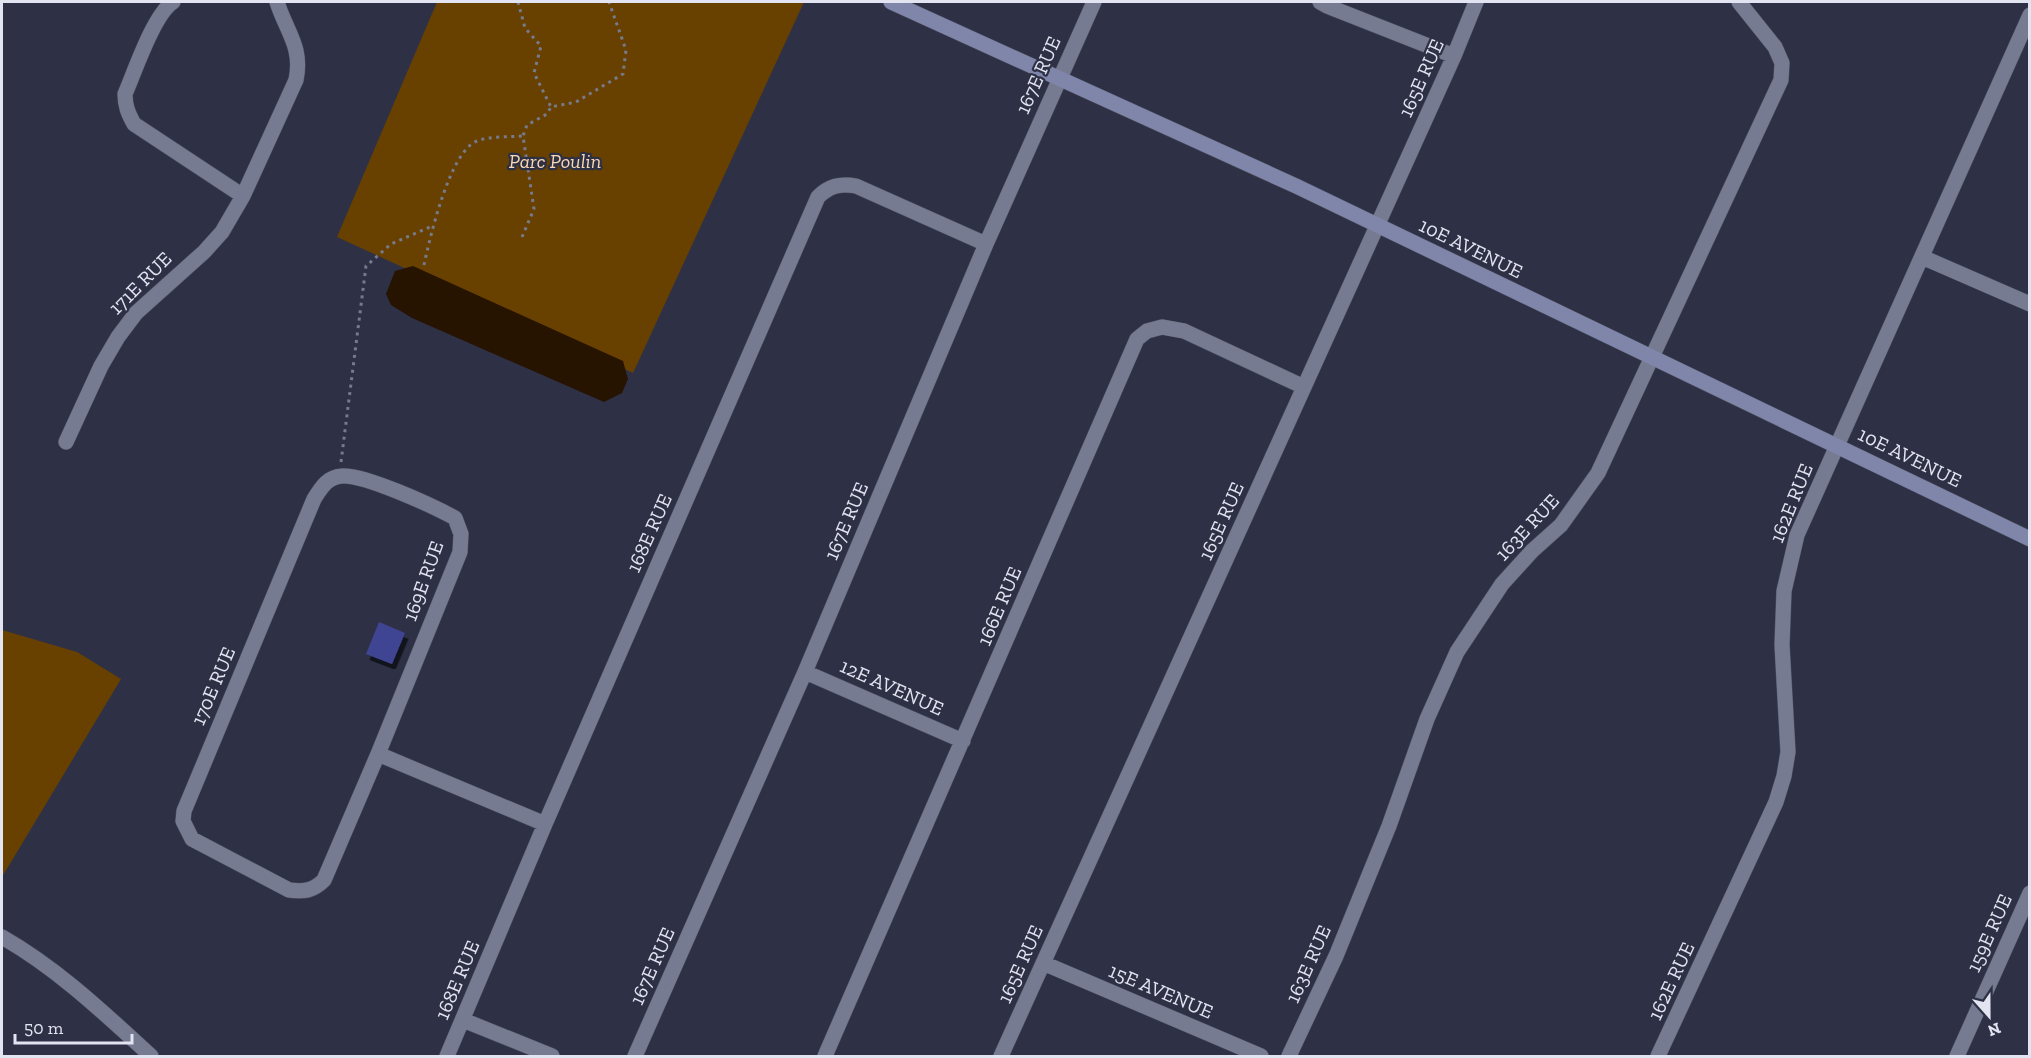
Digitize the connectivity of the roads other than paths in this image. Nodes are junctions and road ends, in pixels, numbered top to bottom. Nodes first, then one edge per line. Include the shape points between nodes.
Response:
1 (173, 2) edge
2 (277, 2) edge
3 (891, 2) edge
4 (1094, 2) edge
5 (1320, 2) edge
6 (1476, 2) edge
7 (1739, 2) edge
8 (2030, 15) edge
9 (1454, 56) junction
10 (1059, 79) junction
11 (243, 196) junction
12 (1377, 226) junction
13 (986, 244) junction
14 (1922, 257) junction
15 (2030, 303) edge
16 (1650, 357) junction
17 (1304, 387) junction
18 (66, 442) dead end
19 (1838, 446) junction
20 (340, 476) joint
21 (2030, 538) edge
22 (805, 672) junction
23 (963, 741) junction
24 (378, 754) junction
25 (545, 824) junction
26 (290, 890) joint
27 (2030, 893) edge
28 (2, 938) edge
29 (1043, 963) junction
30 (463, 1020) junction
31 (151, 1056) edge
32 (447, 1056) edge
33 (552, 1056) edge
34 (635, 1056) edge
35 (825, 1056) edge
36 (1001, 1056) edge
37 (1261, 1056) edge
38 (1289, 1056) edge
39 (1658, 1056) edge
40 (1957, 1056) edge

1 - 11 street via 158,20 125,94 125,105 134,124
2 - 11 street, 171E RUE via 298,52 299,66
3 - 10 street, 10E AVENUE
4 - 10 street, 167E RUE
5 - 9 street
6 - 9 street, 165E RUE
7 - 16 street, 163E RUE via 1775,47 1782,63 1780,80
8 - 14 street, 162E RUE
9 - 12 street, 165E RUE
10 - 12 street, 10E AVENUE
10 - 13 street, 167E RUE
11 - 18 street, 171E RUE via 204,252 136,313 118,337
12 - 16 street, 10E AVENUE
12 - 17 street, 165E RUE
13 - 22 street, 167E RUE
13 - 25 street, 168E RUE via 856,186 836,185 818,197
14 - 15 street
14 - 19 street, 162E RUE
16 - 19 street, 10E AVENUE
16 - 38 street, 163E RUE via 1598,473 1561,525 1502,584 1457,652 1427,719 1341,945
17 - 23 street, 166E RUE via 1184,331 1162,327 1137,339
17 - 29 street, 165E RUE
19 - 21 street, 10E AVENUE
19 - 39 street, 162E RUE via 1797,535 1784,591 1782,645 1788,752 1784,776 1776,802
20 - 24 street, 169E RUE via 358,476 440,510 455,518 460,534 460,552
20 - 26 street, 170E RUE via 325,483 314,499 184,810 183,821 192,839
22 - 23 street, 12E AVENUE
22 - 34 street, 167E RUE
23 - 35 street, 166E RUE
24 - 25 street
24 - 26 street, 169E RUE via 324,880 315,889
25 - 30 street, 168E RUE
27 - 40 street, 159E RUE
28 - 31 street via 77,988
29 - 36 street, 165E RUE
29 - 37 street, 15E AVENUE
30 - 32 street, 168E RUE
30 - 33 street

